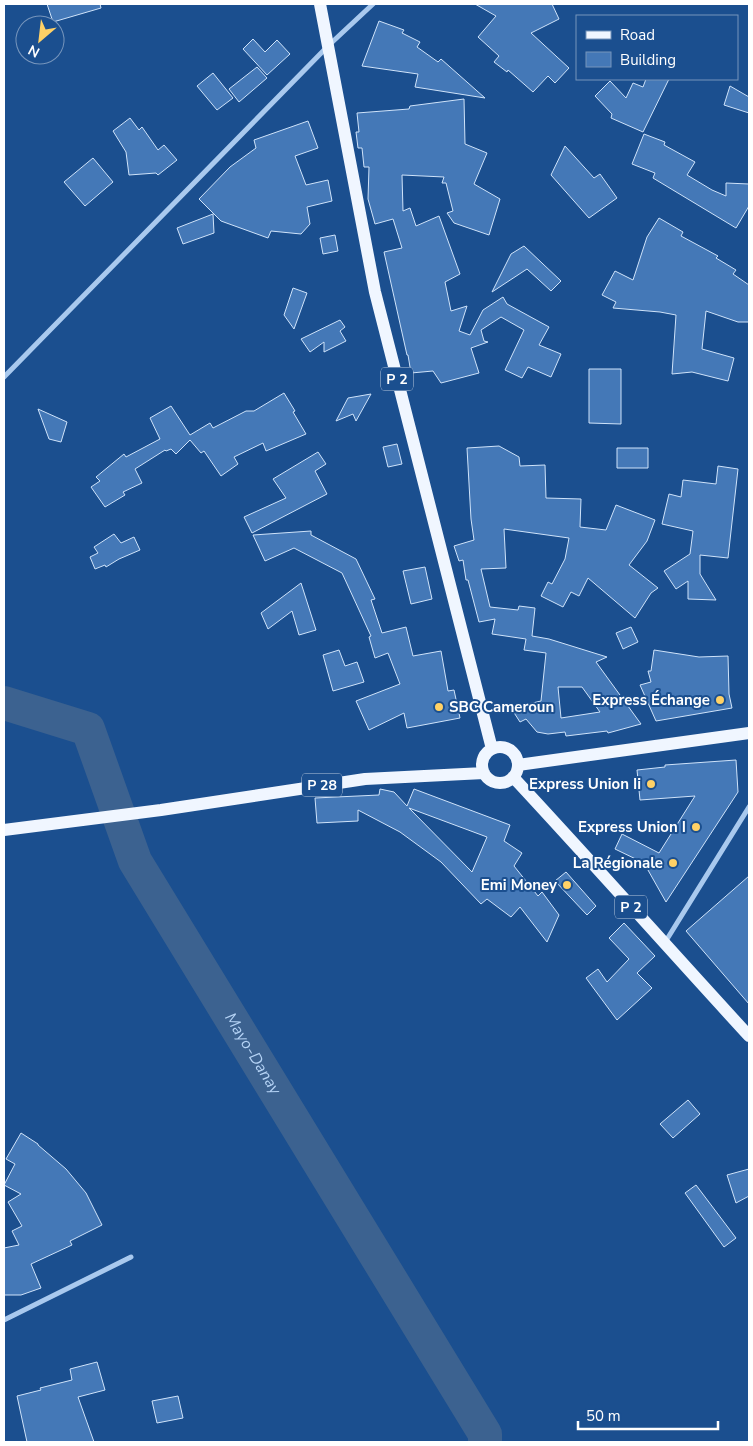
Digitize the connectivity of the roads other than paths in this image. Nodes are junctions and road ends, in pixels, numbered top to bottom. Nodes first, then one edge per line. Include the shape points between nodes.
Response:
1 (320, 4) edge
2 (373, 4) edge
3 (328, 46) junction
4 (4, 377) edge
5 (749, 733) edge
6 (492, 749) junction
7 (518, 765) junction
8 (484, 773) junction
9 (513, 777) junction
10 (749, 807) edge
11 (4, 830) edge
12 (664, 944) junction
13 (749, 1036) edge
14 (131, 1258) dead end
15 (4, 1320) edge

1 - 3 main road, P 2
2 - 3 street
3 - 4 street
3 - 6 main road, P 2 via 375,292
5 - 7 main road
6 - 7 main road via 512,752
6 - 8 main road via 483,759
7 - 9 main road
8 - 9 main road via 501,783
8 - 11 main road, P 28 via 365,779
9 - 12 main road, P 2
10 - 12 street
12 - 13 main road, P 2
14 - 15 street

